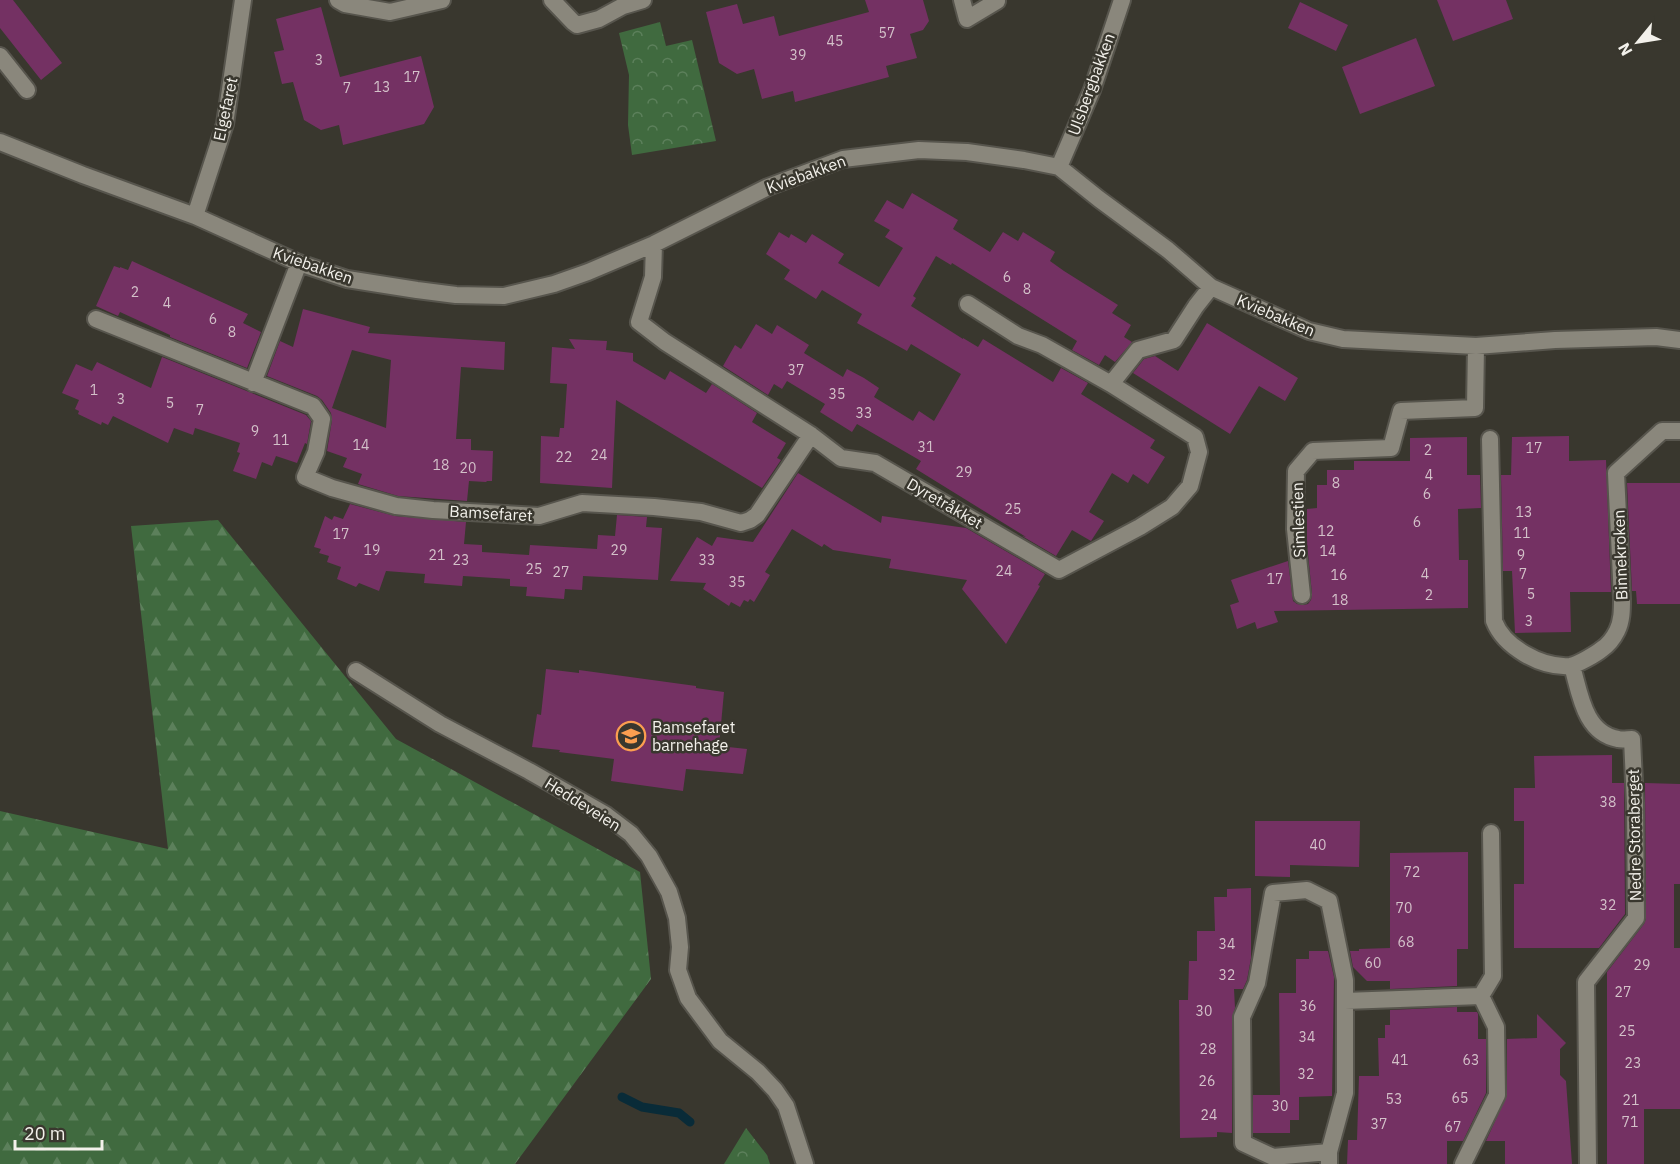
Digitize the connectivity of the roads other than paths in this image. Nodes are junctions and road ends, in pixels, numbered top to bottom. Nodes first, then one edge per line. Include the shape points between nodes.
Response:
1 (243, 0) edge
2 (339, 0) edge
3 (442, 0) edge
4 (552, 0) edge
5 (643, 0) edge
6 (962, 0) edge
7 (1122, 0) edge
8 (997, 1) edge
9 (0, 56) edge
10 (27, 90) dead end
11 (0, 142) edge
12 (1059, 167) junction
13 (195, 216) junction
14 (654, 244) junction
15 (299, 263) junction
16 (1211, 287) junction
17 (968, 304) dead end
18 (96, 319) dead end
19 (1680, 340) edge
20 (1476, 346) junction
21 (253, 383) junction
22 (1111, 384) junction
23 (1680, 431) edge
24 (811, 435) junction
25 (1490, 439) dead end
26 (1302, 595) dead end
27 (1572, 666) junction
28 (356, 671) dead end
29 (1491, 833) dead end
30 (1482, 996) junction
31 (1345, 1001) junction
32 (1329, 1158) edge
33 (805, 1164) edge
34 (1463, 1164) edge
35 (1588, 1164) edge

1 - 13 street, Elgefaret via 225,124
2 - 3 street via 390,12
4 - 5 street via 577,25
6 - 8 street via 967,19
7 - 12 street, Ulsbergbakken via 1092,90
9 - 10 street
11 - 13 street, Kviebakken
12 - 14 street, Kviebakken via 967,152 919,150 843,159 768,187
12 - 16 street, Kviebakken
13 - 15 street, Kviebakken
14 - 15 street, Kviebakken via 554,284 504,296 456,295 347,279
14 - 24 street, Dyretråkket via 653,278 639,322
15 - 21 street
16 - 20 street, Kviebakken via 1309,331 1343,339
16 - 22 street via 1174,340 1138,350
17 - 22 street, Dyretråkket via 1018,336 1042,345
18 - 21 street, Bamsefaret
19 - 20 street, Kviebakken via 1656,337
20 - 26 street, Simlestien via 1475,408 1401,411 1391,448 1313,451 1296,471 1295,530
21 - 24 street, Bamsefaret via 313,406 322,419 316,452 305,477 396,506 433,510 539,516 582,503 701,512 741,523 757,515
22 - 24 street, Dyretråkket via 1195,437 1199,452 1190,486 1172,507 1059,570 875,463 841,458
23 - 27 street, Binnekroken via 1662,431 1616,473 1621,619 1604,648
25 - 27 street via 1494,621 1498,631 1523,654
27 - 35 street, Nedre Storaberget via 1590,721 1601,733 1632,739 1635,803 1636,918 1586,982
28 - 33 street, Heddeveien via 440,724 606,815 631,834 669,892 680,947 678,970 688,998 720,1041 775,1090 786,1106
29 - 30 street via 1493,976
30 - 31 street
30 - 34 street via 1496,1027 1497,1095
31 - 32 street via 1346,1093
31 - 32 street via 1345,980 1329,901 1307,890 1273,893 1257,983 1242,1017 1243,1143 1273,1157

